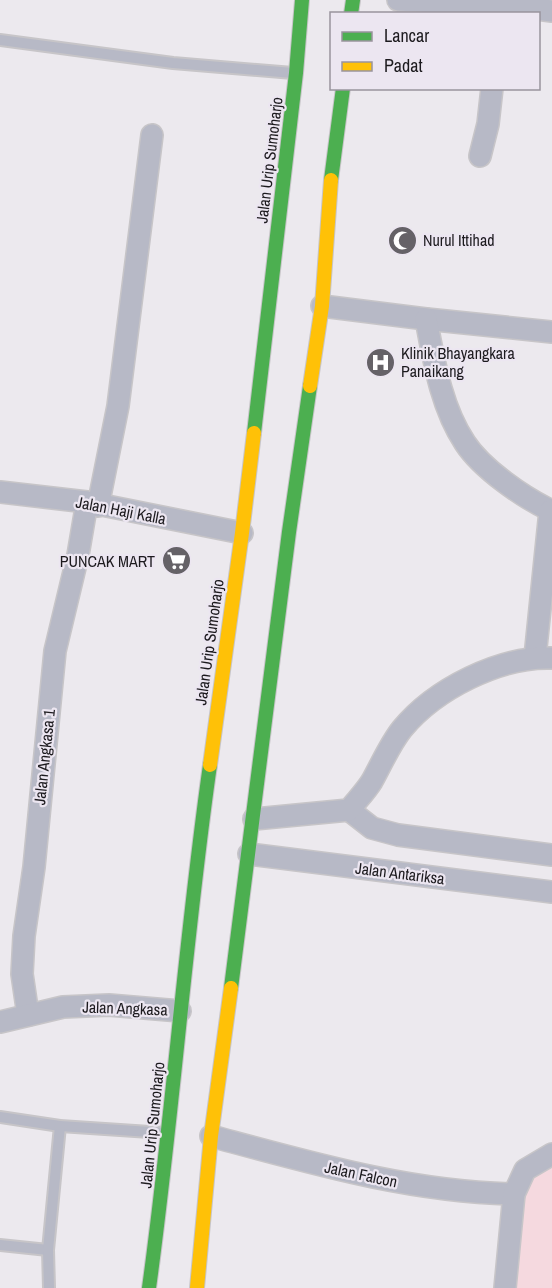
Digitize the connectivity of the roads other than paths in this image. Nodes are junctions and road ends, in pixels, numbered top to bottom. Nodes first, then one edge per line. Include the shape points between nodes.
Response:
1 (302, 0) edge
2 (399, 0) edge
3 (500, 10) edge
4 (552, 11) edge
5 (0, 40) edge
6 (296, 73) junction
7 (343, 90) edge
8 (492, 90) edge
9 (152, 135) dead end
10 (480, 156) dead end
11 (322, 306) junction
12 (426, 320) junction
13 (552, 332) edge
14 (0, 492) edge
15 (93, 504) junction
16 (551, 511) edge
17 (242, 533) junction
18 (543, 658) edge
19 (349, 810) junction
20 (254, 819) junction
21 (249, 854) junction
22 (552, 855) edge
23 (552, 892) edge
24 (180, 1011) junction
25 (28, 1015) junction
26 (0, 1022) edge
27 (0, 1117) edge
28 (60, 1126) junction
29 (174, 1134) junction
30 (206, 1136) junction
31 (552, 1154) edge
32 (514, 1194) junction
33 (0, 1245) edge
34 (48, 1250) junction
35 (49, 1288) edge
36 (149, 1288) edge
37 (197, 1288) edge
38 (505, 1288) edge

1 - 6 highway, Jalan Urip Sumoharjo
2 - 3 street
3 - 4 street
5 - 6 lane via 173,63
6 - 17 highway, Jalan Urip Sumoharjo
7 - 11 highway via 329,193
8 - 10 street
9 - 15 street, Jalan Angkasa 1 via 118,406
11 - 12 street
11 - 20 highway via 289,532
12 - 13 street
12 - 16 street via 443,394 466,444 507,485
14 - 15 street, Jalan Haji Kalla
15 - 17 street, Jalan Haji Kalla
15 - 25 street, Jalan Angkasa 1 via 55,651 24,936 22,974
16 - 18 street
17 - 24 highway, Jalan Urip Sumoharjo via 197,854
18 - 19 street via 486,670 423,706 401,730
19 - 20 street
19 - 22 street via 372,828 398,836
20 - 21 highway
21 - 23 street, Jalan Antariksa
21 - 30 highway
24 - 25 street, Jalan Angkasa via 109,1005 63,1007
24 - 29 highway, Jalan Urip Sumoharjo
25 - 26 street, Jalan Angkasa
27 - 28 lane
28 - 29 lane
28 - 34 lane
29 - 36 highway, Jalan Urip Sumoharjo
30 - 32 street, Jalan Falcon via 425,1187
30 - 37 highway
31 - 32 street via 525,1170
32 - 38 street
33 - 34 lane
34 - 35 lane

